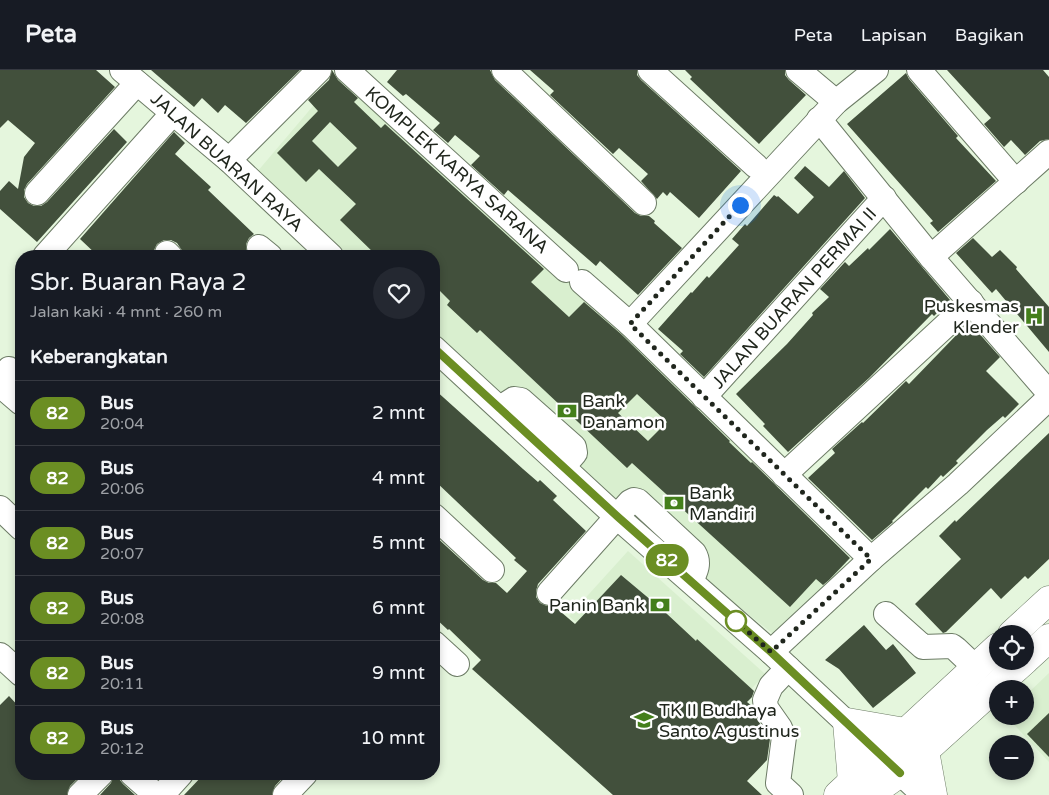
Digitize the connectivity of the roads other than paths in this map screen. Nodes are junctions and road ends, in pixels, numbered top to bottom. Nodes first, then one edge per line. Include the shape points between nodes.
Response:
1 (319, 70) edge
2 (348, 70) edge
3 (504, 70) edge
4 (650, 70) edge
5 (798, 70) edge
6 (876, 70) edge
7 (919, 70) edge
8 (130, 76) edge
9 (823, 108) junction
10 (173, 113) junction
11 (1049, 152) edge
12 (229, 160) junction
13 (756, 166) junction
14 (1016, 182) junction
15 (735, 189) dead end
16 (36, 193) dead end
17 (884, 198) junction
18 (644, 203) dead end
19 (50, 250) edge
20 (326, 250) edge
21 (931, 257) junction
22 (971, 302) junction
23 (630, 324) junction
24 (440, 359) edge
25 (1049, 393) edge
26 (704, 397) junction
27 (1049, 398) edge
28 (784, 474) junction
29 (0, 508) edge
30 (618, 517) junction
31 (15, 522) edge
32 (440, 522) edge
33 (871, 559) junction
34 (492, 570) dead end
35 (549, 593) dead end
36 (1049, 600) edge
37 (886, 614) dead end
38 (1022, 625) edge
39 (1049, 638) edge
40 (440, 648) edge
41 (771, 652) junction
42 (1034, 652) edge
43 (0, 655) edge
44 (989, 655) edge
45 (457, 664) dead end
46 (975, 667) junction
47 (788, 668) junction
48 (15, 669) edge
49 (1012, 670) edge
50 (847, 722) junction
51 (915, 742) junction
52 (890, 764) junction
53 (95, 780) edge
54 (139, 780) edge
55 (176, 780) edge
56 (853, 791) edge
57 (80, 795) edge
58 (156, 795) edge
59 (162, 795) edge
60 (791, 795) edge
61 (924, 795) edge
62 (933, 795) edge

1 - 12 street
2 - 23 street, KOMPLEK KARYA SARANA
3 - 18 street
4 - 13 street
5 - 9 street
6 - 9 street
7 - 14 street
8 - 10 street, JALAN BUARAN RAYA
8 - 16 street
9 - 13 street
9 - 17 street
9 - 23 street
10 - 12 street, JALAN BUARAN RAYA
10 - 19 street
11 - 14 street
12 - 20 street, JALAN BUARAN RAYA
13 - 15 street
14 - 21 street
17 - 21 street
17 - 26 street, JALAN BUARAN PERMAI II
21 - 22 street
22 - 25 street
22 - 28 street
23 - 26 street, KOMPLEK KARYA SARANA
24 - 30 street via 500,408
26 - 28 street, KOMPLEK KARYA SARANA
27 - 33 street via 958,484
28 - 33 street, KOMPLEK KARYA SARANA
29 - 31 street
30 - 35 street
30 - 41 street
32 - 34 street
33 - 41 street
36 - 38 main road
37 - 46 street via 923,647 952,646
39 - 42 main road
40 - 45 street
41 - 47 street
43 - 48 street
44 - 46 main road
46 - 51 main road
47 - 50 street
47 - 60 street via 771,686 765,704 784,737 778,783
49 - 51 main road
50 - 51 main road
50 - 52 street
50 - 56 main road
51 - 52 main road
51 - 62 main road
52 - 56 main road
52 - 61 street
53 - 57 street
54 - 58 street
55 - 59 street

